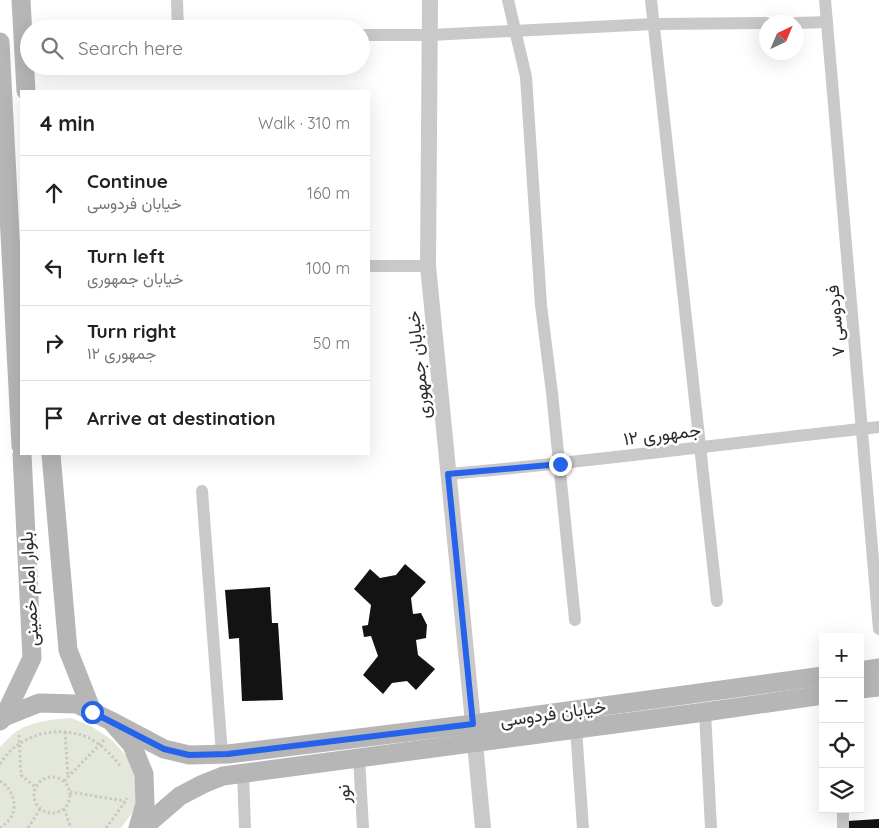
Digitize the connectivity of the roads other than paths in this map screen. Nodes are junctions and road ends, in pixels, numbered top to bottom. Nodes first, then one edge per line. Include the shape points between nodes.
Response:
1 (21, 0) edge
2 (177, 0) edge
3 (430, 0) edge
4 (508, 0) edge
5 (652, 0) edge
6 (826, 4) edge
7 (24, 20) edge
8 (178, 20) edge
9 (827, 22) junction
10 (759, 23) edge
11 (804, 23) edge
12 (654, 24) junction
13 (515, 31) junction
14 (370, 35) edge
15 (430, 35) junction
16 (0, 42) edge
17 (26, 75) edge
18 (26, 90) edge
19 (14, 168) edge
20 (370, 266) edge
21 (428, 266) junction
22 (20, 406) edge
23 (879, 427) edge
24 (862, 429) junction
25 (700, 447) junction
26 (22, 455) edge
27 (51, 455) edge
28 (560, 464) junction
29 (448, 474) junction
30 (202, 491) dead end
31 (717, 601) dead end
32 (575, 620) dead end
33 (879, 629) edge
34 (879, 668) edge
35 (864, 670) edge
36 (819, 677) edge
37 (879, 687) edge
38 (864, 689) edge
39 (819, 696) edge
40 (92, 712) junction
41 (705, 712) junction
42 (2, 719) edge
43 (109, 729) junction
44 (576, 729) junction
45 (474, 733) junction
46 (222, 754) junction
47 (359, 758) junction
48 (243, 773) junction
49 (843, 813) edge
50 (138, 828) edge
51 (143, 828) edge
52 (245, 828) edge
53 (363, 828) edge
54 (482, 828) edge
55 (582, 828) edge
56 (711, 828) edge
57 (843, 828) edge

1 - 7 main road
2 - 8 street
3 - 15 street, خیابان جمهوری
4 - 13 street
5 - 12 street
6 - 9 street, فردوسی ۷
9 - 11 street
9 - 24 street, فردوسی ۷
10 - 12 street
12 - 13 street
12 - 25 street
13 - 15 street
13 - 28 street via 526,77 541,305
14 - 15 street
15 - 21 street, خیابان جمهوری
16 - 19 main road
17 - 18 main road
19 - 22 main road
20 - 21 street
21 - 29 street, خیابان جمهوری
23 - 24 street, جمهوری ۱۲
24 - 25 street, جمهوری ۱۲
24 - 33 street, فردوسی ۷
25 - 28 street, جمهوری ۱۲
25 - 31 street
26 - 42 main road, بلوار امام خمینی via 32,658
27 - 40 main road, بلوار امام خمینی via 68,650
28 - 29 street, جمهوری ۱۲
28 - 32 street
29 - 45 street, خیابان جمهوری
30 - 46 street
34 - 35 main road
36 - 45 main road, خیابان فردوسی
37 - 38 main road
39 - 41 main road, خیابان فردوسی
40 - 42 main road, خیابان فردوسی via 77,704 39,703
40 - 43 main road, خیابان فردوسی
41 - 44 main road, خیابان فردوسی
41 - 56 street
43 - 46 main road, خیابان فردوسی via 189,755
43 - 50 main road via 132,745 144,774 145,804
44 - 45 main road, خیابان فردوسی
44 - 55 street
45 - 46 main road, خیابان فردوسی
45 - 47 main road, خیابان فردوسی
45 - 54 street, خیابان جمهوری
47 - 48 main road, خیابان فردوسی
47 - 53 street, نور
48 - 51 main road, خیابان فردوسی via 223,776 180,796
48 - 52 street
49 - 57 street

